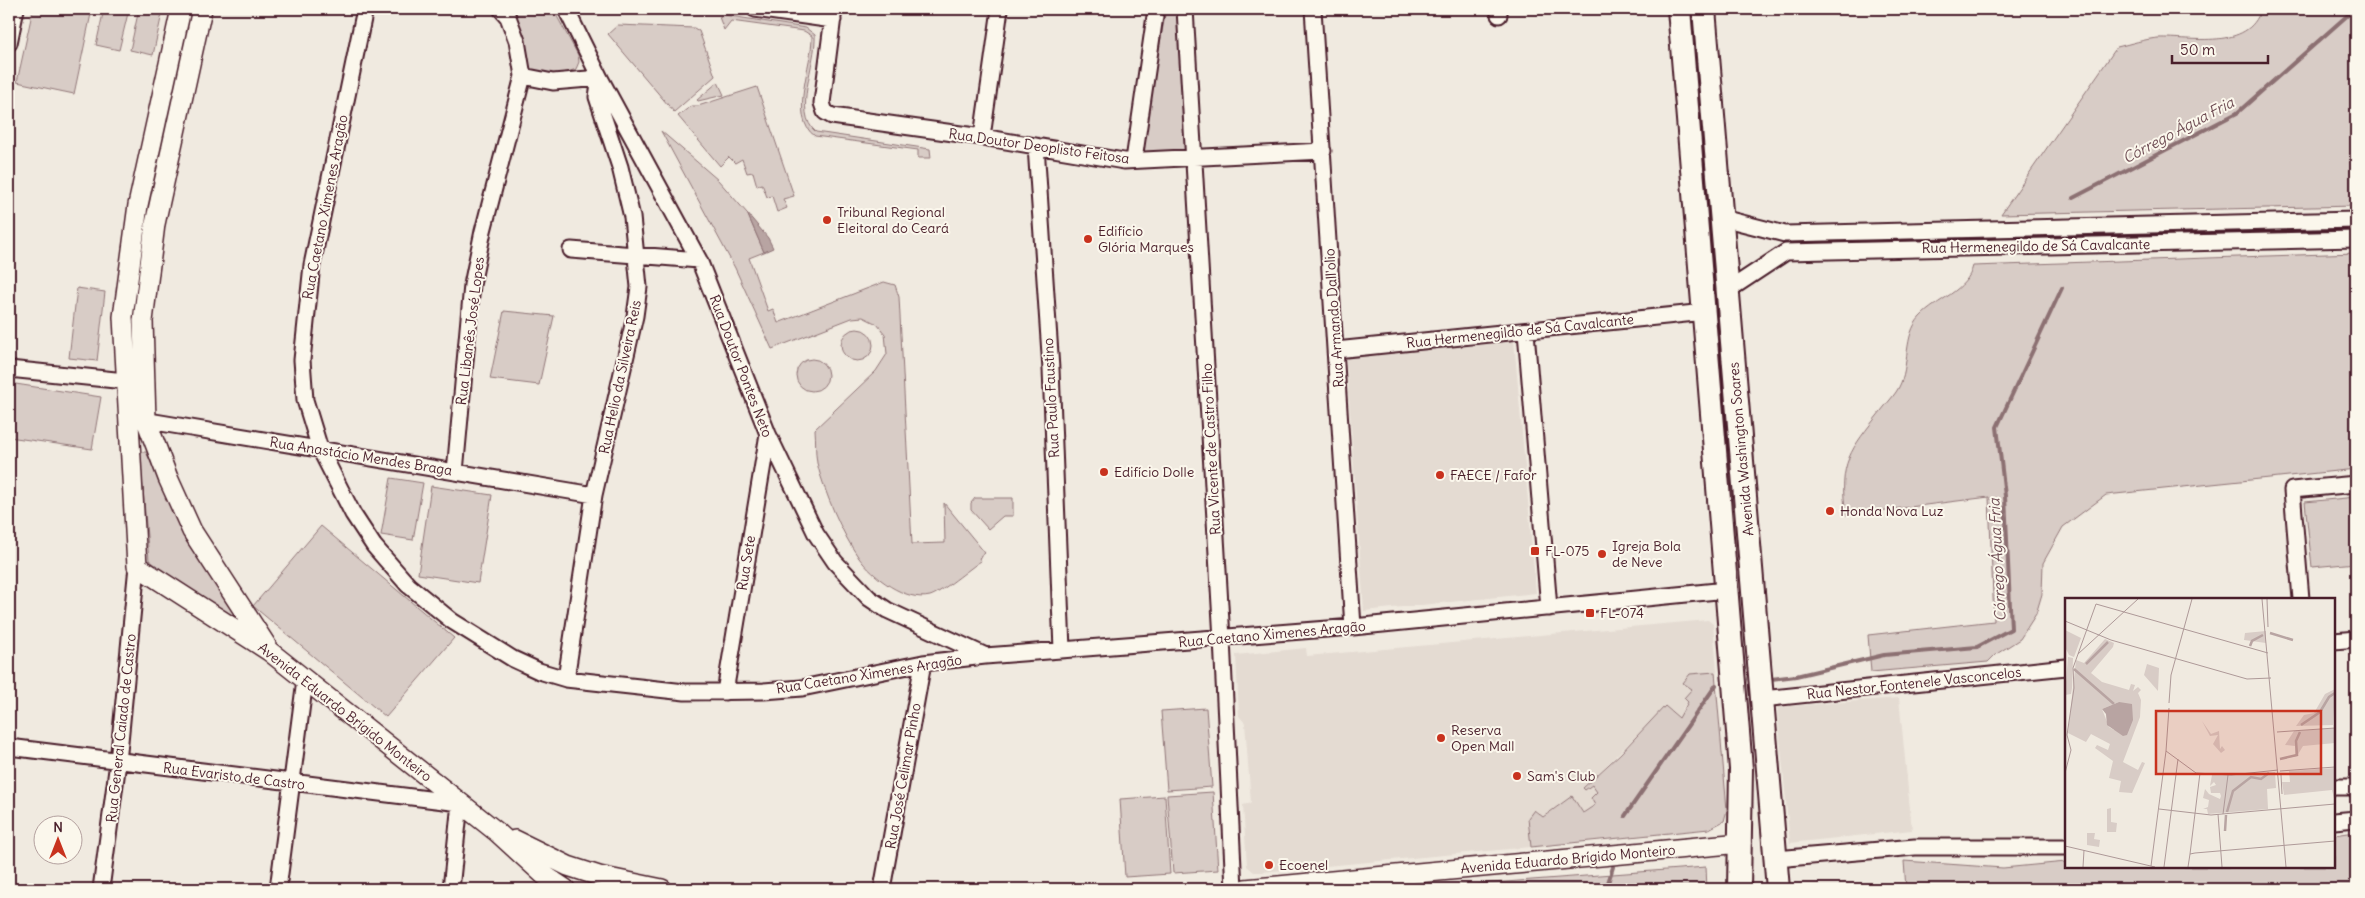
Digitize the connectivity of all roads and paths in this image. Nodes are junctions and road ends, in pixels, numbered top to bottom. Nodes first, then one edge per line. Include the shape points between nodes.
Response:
1 (16, 9) edge
2 (181, 9) edge
3 (202, 9) edge
4 (365, 9) edge
5 (501, 9) edge
6 (566, 9) edge
7 (754, 9) edge
8 (1000, 9) edge
9 (1156, 9) edge
10 (1185, 9) edge
11 (1313, 9) edge
12 (1679, 9) edge
13 (1704, 9) edge
14 (833, 14) edge
15 (9, 43) edge
16 (523, 76) junction
17 (600, 78) junction
18 (164, 82) junction
19 (185, 88) junction
20 (982, 137) junction
21 (1036, 146) junction
22 (1323, 151) junction
23 (1193, 157) junction
24 (1134, 160) junction
25 (1722, 218) junction
26 (2356, 220) edge
27 (1785, 234) junction
28 (2356, 239) edge
29 (571, 250) dead end
30 (1786, 252) junction
31 (637, 255) junction
32 (699, 260) junction
33 (129, 265) junction
34 (149, 268) junction
35 (1727, 291) junction
36 (1705, 312) junction
37 (1526, 332) junction
38 (1336, 350) junction
39 (9, 369) edge
40 (125, 381) junction
41 (137, 419) junction
42 (768, 434) junction
43 (320, 449) junction
44 (455, 472) junction
45 (2356, 484) edge
46 (594, 495) junction
47 (137, 566) junction
48 (1726, 590) junction
49 (2301, 598) edge
50 (1549, 608) junction
51 (1353, 627) junction
52 (1222, 639) junction
53 (2356, 639) edge
54 (2335, 641) edge
55 (269, 650) junction
56 (1062, 650) junction
57 (985, 656) junction
58 (923, 663) junction
59 (2065, 667) edge
60 (566, 679) junction
61 (305, 680) junction
62 (725, 692) junction
63 (1762, 699) junction
64 (9, 747) edge
65 (118, 762) junction
66 (292, 782) junction
67 (2335, 787) edge
68 (2356, 790) edge
69 (460, 804) junction
70 (2356, 819) edge
71 (2335, 821) edge
72 (497, 832) junction
73 (1741, 843) junction
74 (2065, 847) edge
75 (1776, 859) junction
76 (629, 886) edge
77 (101, 889) edge
78 (278, 889) edge
79 (451, 889) edge
80 (565, 889) edge
81 (662, 889) edge
82 (882, 889) edge
83 (1234, 889) edge
84 (1246, 889) edge
85 (1738, 889) edge
86 (1778, 889) edge

1 - 15 street
2 - 18 main road
3 - 19 main road
4 - 43 street, Rua Caetano Ximenes Aragão via 312,265 304,324 304,400
5 - 16 street via 508,16 517,41
6 - 17 street, Rua Doutor Pontes Neto
7 - 14 street
8 - 20 street
9 - 24 street
10 - 23 street, Rua Vicente de Castro Filho
11 - 22 street, Rua Armando Dall'olio
12 - 36 highway, Avenida Washington Soares
13 - 25 highway, Avenida Washington Soares
14 - 20 street, Rua Doutor Deoplisto Feitosa via 822,103 825,112 832,116
16 - 17 street via 553,82
16 - 44 street, Rua Libanês José Lopes via 472,285
17 - 31 street, Rua Helio da Silveira Reis via 597,97 620,167
17 - 32 street, Rua Doutor Pontes Neto
18 - 19 main road
18 - 33 main road
19 - 34 main road via 154,224
20 - 21 street, Rua Doutor Deoplisto Feitosa
21 - 24 street, Rua Doutor Deoplisto Feitosa
21 - 56 street, Rua Paulo Faustino
22 - 23 street, Rua Doutor Deoplisto Feitosa
22 - 38 street, Rua Armando Dall'olio
23 - 24 street, Rua Doutor Deoplisto Feitosa
23 - 52 street, Rua Vicente de Castro Filho
25 - 27 street, Rua Hermenegildo de Sá Cavalcante
25 - 35 highway, Avenida Washington Soares
26 - 27 street, Rua Hermenegildo de Sá Cavalcante
27 - 30 street
28 - 30 street, Rua Hermenegildo de Sá Cavalcante
29 - 31 street
30 - 35 street
31 - 32 street
31 - 46 street, Rua Helio da Silveira Reis via 639,287 634,316
32 - 42 street, Rua Doutor Pontes Neto
33 - 34 main road
33 - 40 main road via 123,317
34 - 41 main road
35 - 63 highway, Avenida Washington Soares
36 - 37 street, Rua Hermenegildo de Sá Cavalcante
36 - 48 highway, Avenida Washington Soares
37 - 38 street, Rua Hermenegildo de Sá Cavalcante
37 - 50 street
38 - 51 street, Rua Armando Dall'olio
39 - 40 street
40 - 41 main road
41 - 43 street, Rua Anastácio Mendes Braga
41 - 47 main road
41 - 55 main road via 192,531
42 - 57 street, Rua Doutor Pontes Neto via 816,534 852,581 887,610
42 - 62 street, Rua Sete
43 - 44 street, Rua Anastácio Mendes Braga
43 - 60 street, Rua Caetano Ximenes Aragão via 353,514 374,546 408,585 452,621 513,659
44 - 46 street, Rua Anastácio Mendes Braga
45 - 49 street via 2292,490
46 - 60 street, Rua Helio da Silveira Reis
47 - 55 main road, Avenida Eduardo Brígido Monteiro
47 - 65 street, Rua General Caiado de Castro
48 - 50 street, Rua Caetano Ximenes Aragão
48 - 73 highway, Avenida Washington Soares via 1741,769
50 - 51 street, Rua Caetano Ximenes Aragão
51 - 52 street, Rua Caetano Ximenes Aragão
52 - 56 street, Rua Caetano Ximenes Aragão
52 - 83 street, Rua Vicente de Castro Filho
53 - 54 street
55 - 61 main road, Avenida Eduardo Brígido Monteiro
56 - 57 street, Rua Caetano Ximenes Aragão
57 - 58 street, Rua Caetano Ximenes Aragão
58 - 62 street, Rua Caetano Ximenes Aragão via 802,688
58 - 82 street, Rua José Celimar Pinho
59 - 63 street, Rua Nestor Fontenele Vasconcelos
60 - 62 street, Rua Caetano Ximenes Aragão via 685,692
61 - 66 street
61 - 69 main road, Avenida Eduardo Brígido Monteiro
63 - 75 highway, Avenida Washington Soares
64 - 65 street, Rua Evaristo de Castro
65 - 66 street, Rua Evaristo de Castro
65 - 77 street, Rua General Caiado de Castro
66 - 69 street, Rua Evaristo de Castro
66 - 78 street
67 - 68 street
69 - 72 main road, Avenida Eduardo Brígido Monteiro
69 - 79 street
70 - 71 street
72 - 76 main road, Avenida Eduardo Brígido Monteiro via 568,866
72 - 80 main road, Avenida Eduardo Brígido Monteiro via 544,875
73 - 84 main road, Avenida Eduardo Brígido Monteiro
73 - 85 highway, Avenida Washington Soares
74 - 75 street via 1915,847
75 - 86 highway, Avenida Washington Soares
76 - 81 main road, Avenida Eduardo Brígido Monteiro

